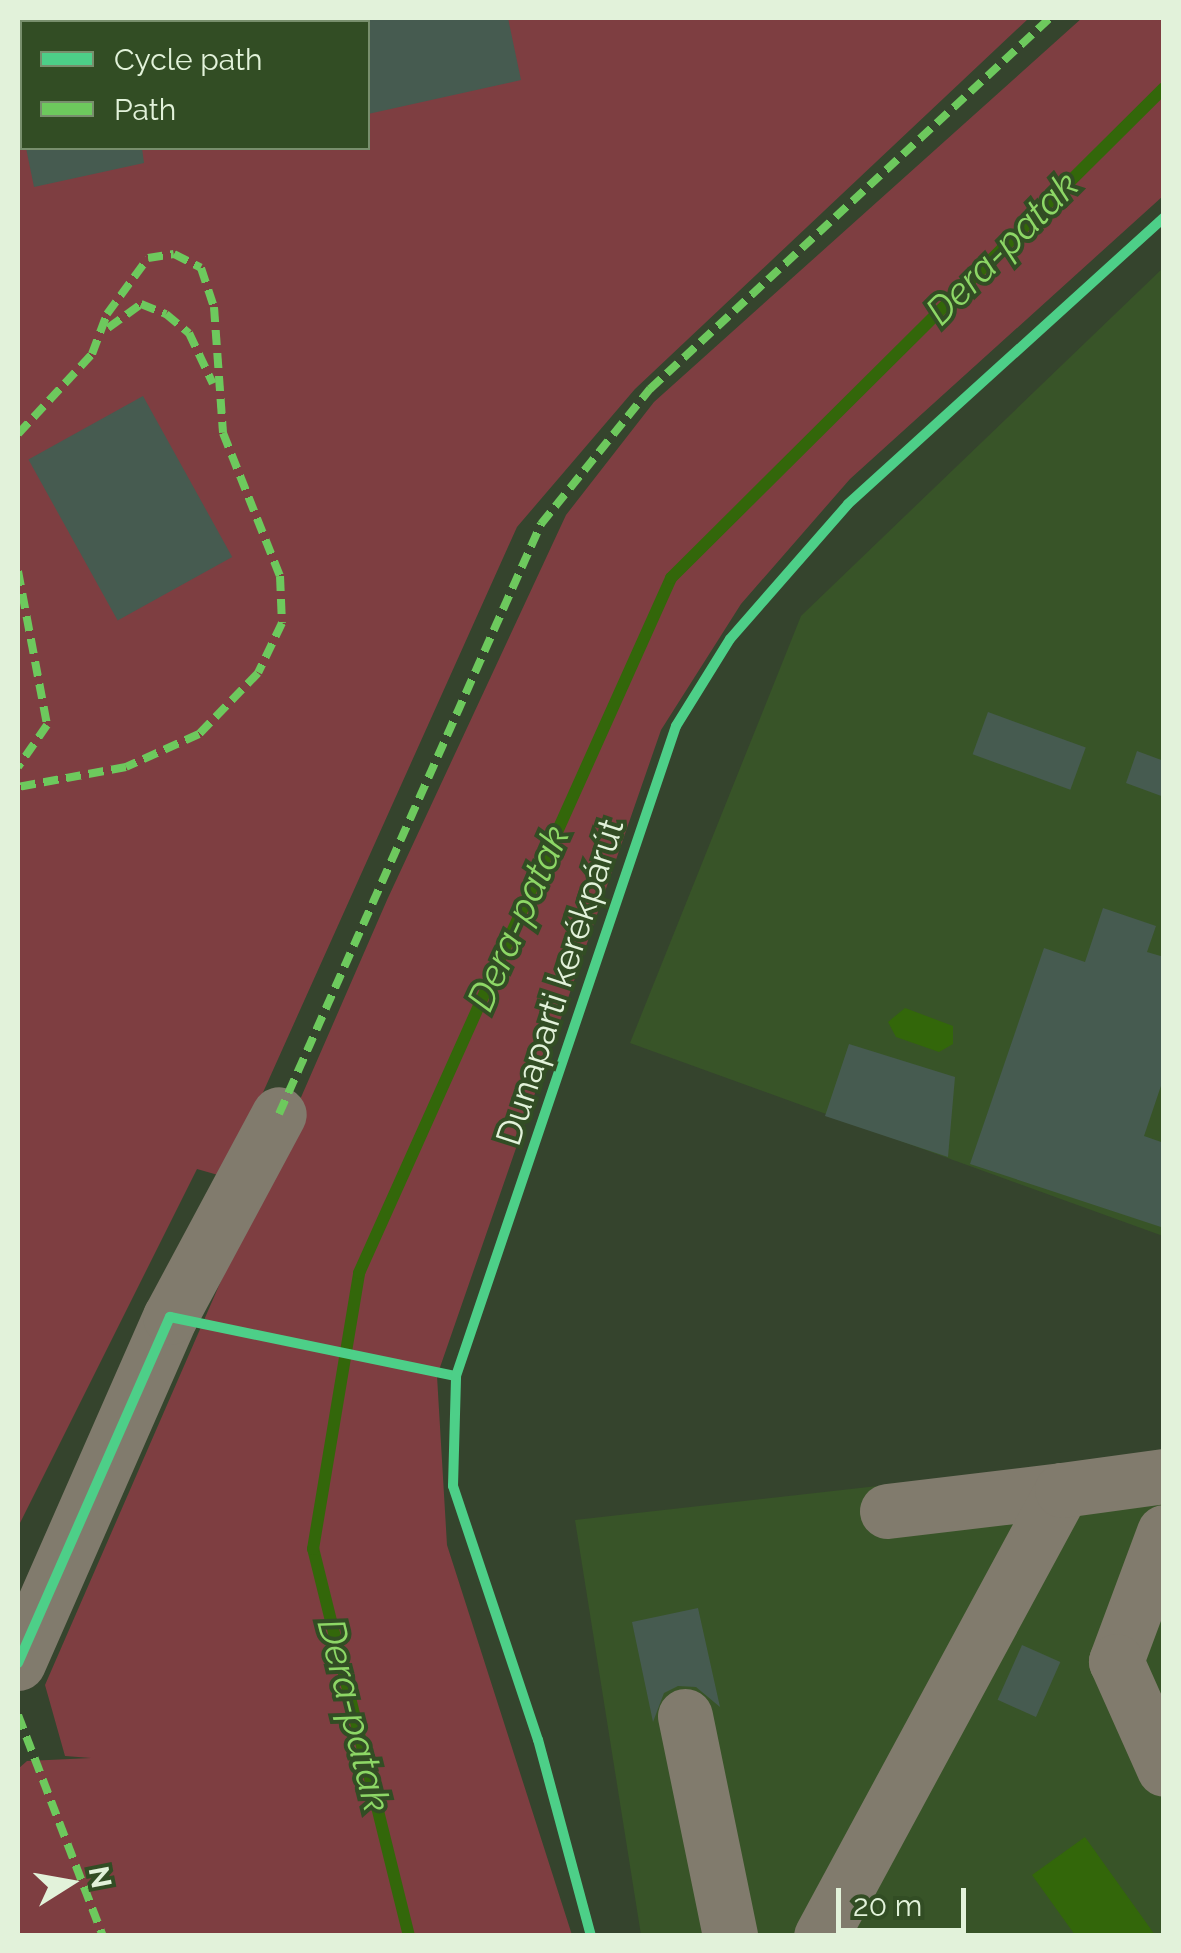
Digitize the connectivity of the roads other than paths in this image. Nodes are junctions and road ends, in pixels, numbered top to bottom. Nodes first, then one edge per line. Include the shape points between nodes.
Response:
1 (279, 1114) dead end
2 (1164, 1476) edge
3 (1062, 1490) junction
4 (887, 1511) dead end
5 (1164, 1532) edge
6 (18, 1662) edge
7 (685, 1716) dead end
8 (1164, 1769) edge
9 (730, 1936) edge
10 (821, 1936) edge

1 - 6 street via 170,1317
2 - 3 street
3 - 4 street
3 - 10 street via 928,1711
5 - 8 street via 1116,1660
7 - 9 street

